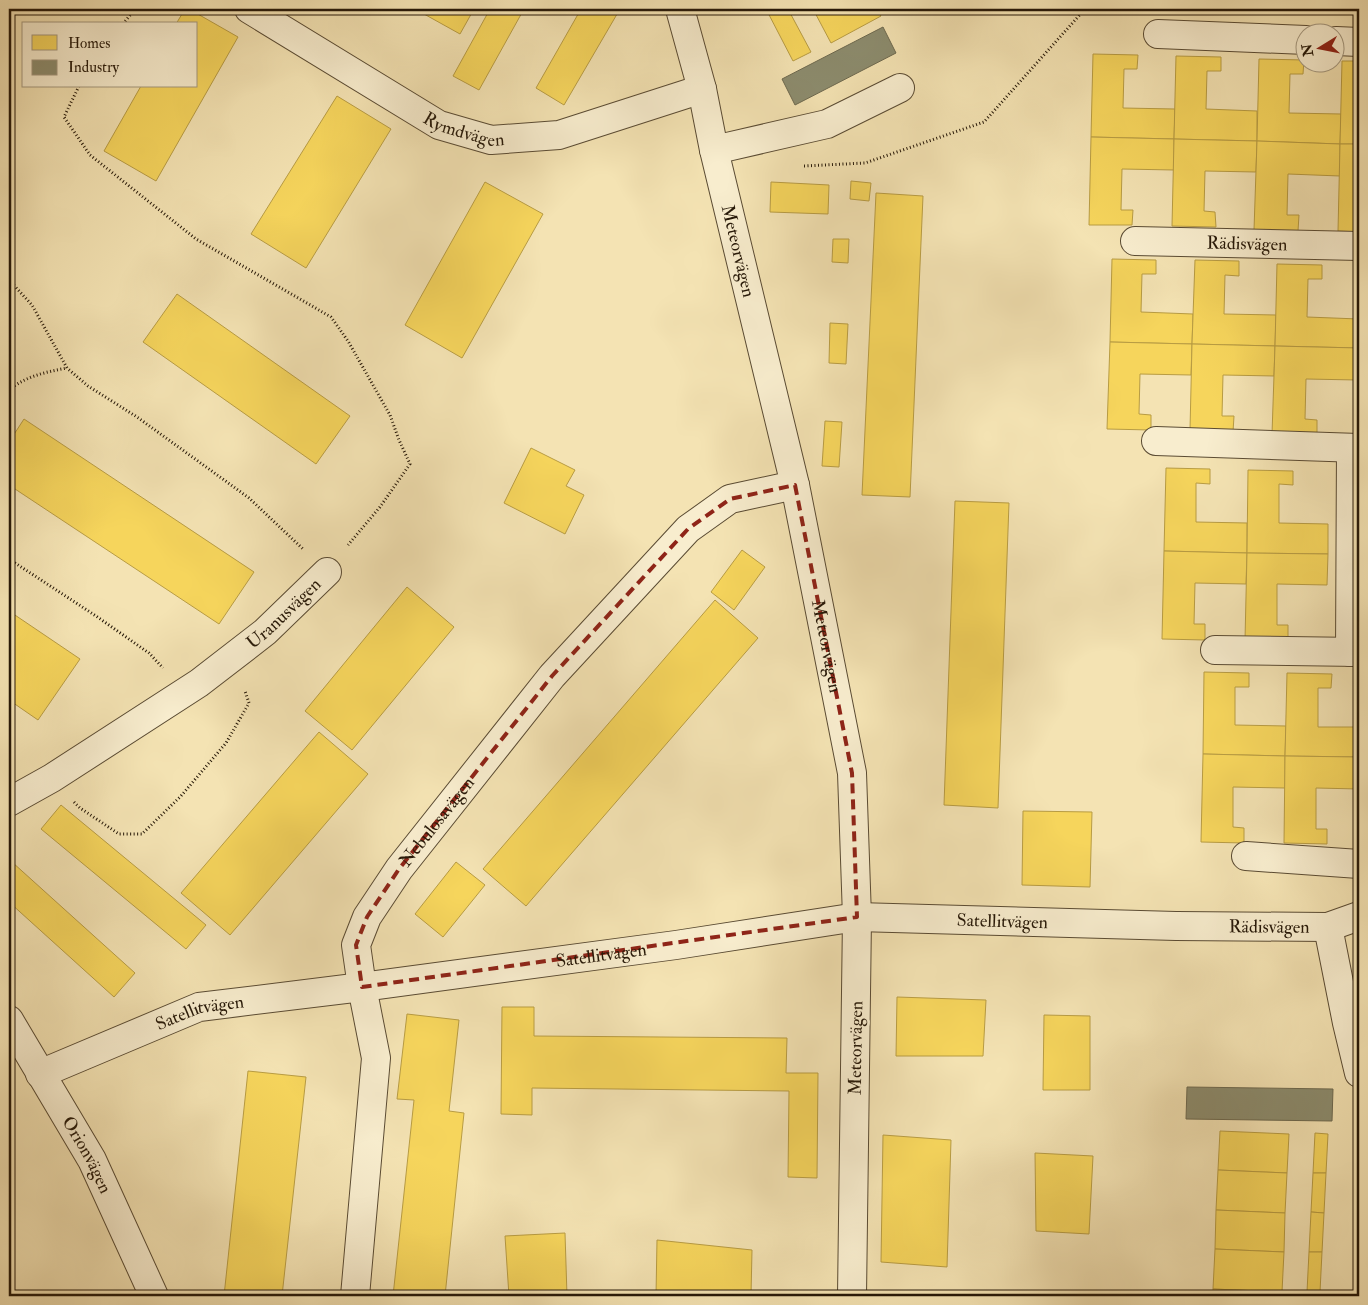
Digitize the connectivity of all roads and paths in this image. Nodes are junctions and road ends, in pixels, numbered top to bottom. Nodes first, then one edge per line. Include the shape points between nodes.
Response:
1 (135, 9) edge
2 (249, 9) edge
3 (680, 9) edge
4 (1085, 9) edge
5 (125, 22) edge
6 (1158, 34) dead end
7 (1296, 40) edge
8 (1346, 41) edge
9 (1359, 42) edge
10 (78, 88) edge
11 (900, 88) dead end
12 (702, 89) junction
13 (714, 150) junction
14 (797, 166) dead end
15 (1134, 241) dead end
16 (1359, 246) edge
17 (9, 280) edge
18 (67, 368) junction
19 (9, 390) edge
20 (1156, 441) dead end
21 (1355, 448) edge
22 (795, 485) junction
23 (9, 559) edge
24 (327, 572) junction
25 (1215, 650) dead end
26 (1354, 652) edge
27 (232, 658) junction
28 (186, 691) junction
29 (52, 778) junction
30 (9, 802) edge
31 (1246, 856) dead end
32 (1359, 864) edge
33 (1359, 916) edge
34 (857, 917) junction
35 (1176, 926) joint
36 (1328, 927) junction
37 (362, 987) junction
38 (9, 1020) edge
39 (1359, 1073) edge
40 (40, 1074) junction
41 (154, 1296) edge
42 (355, 1296) edge
43 (852, 1296) edge

1 - 5 path
2 - 12 street, Rymdvägen via 439,125 491,140 559,135
3 - 12 street, Meteorvägen
4 - 14 path via 984,122 865,163
6 - 7 street
8 - 9 street
10 - 24 path via 64,117 90,155 196,239 331,317 390,415 410,464
11 - 13 street via 827,124
12 - 13 street, Meteorvägen
13 - 22 street, Meteorvägen
15 - 16 street, Rädisvägen
17 - 18 path, Uranusvägen via 32,305
18 - 19 path via 37,374
18 - 24 path, Uranusvägen via 88,386 250,498
20 - 21 street
21 - 26 street
22 - 34 street, Meteorvägen via 852,773
22 - 37 street, Nebulosavägen via 730,499 688,529 552,676 399,869 367,917 356,944
23 - 28 path via 149,653
24 - 27 street, Uranusvägen via 265,632
25 - 26 street
27 - 28 street, Uranusvägen
27 - 29 path via 249,703 226,743 181,796 142,834 119,834 80,808
28 - 29 street, Uranusvägen
29 - 30 street, Uranusvägen
31 - 32 street
33 - 36 street, Rädisvägen
34 - 35 street, Satellitvägen
34 - 37 street, Satellitvägen
34 - 43 street, Meteorvägen
35 - 36 street, Rädisvägen
36 - 39 street
37 - 40 street, Satellitvägen via 199,1007
37 - 42 street, Nebulosavägen via 376,1058
38 - 40 street, Orionvägen
40 - 41 street, Orionvägen via 92,1160

